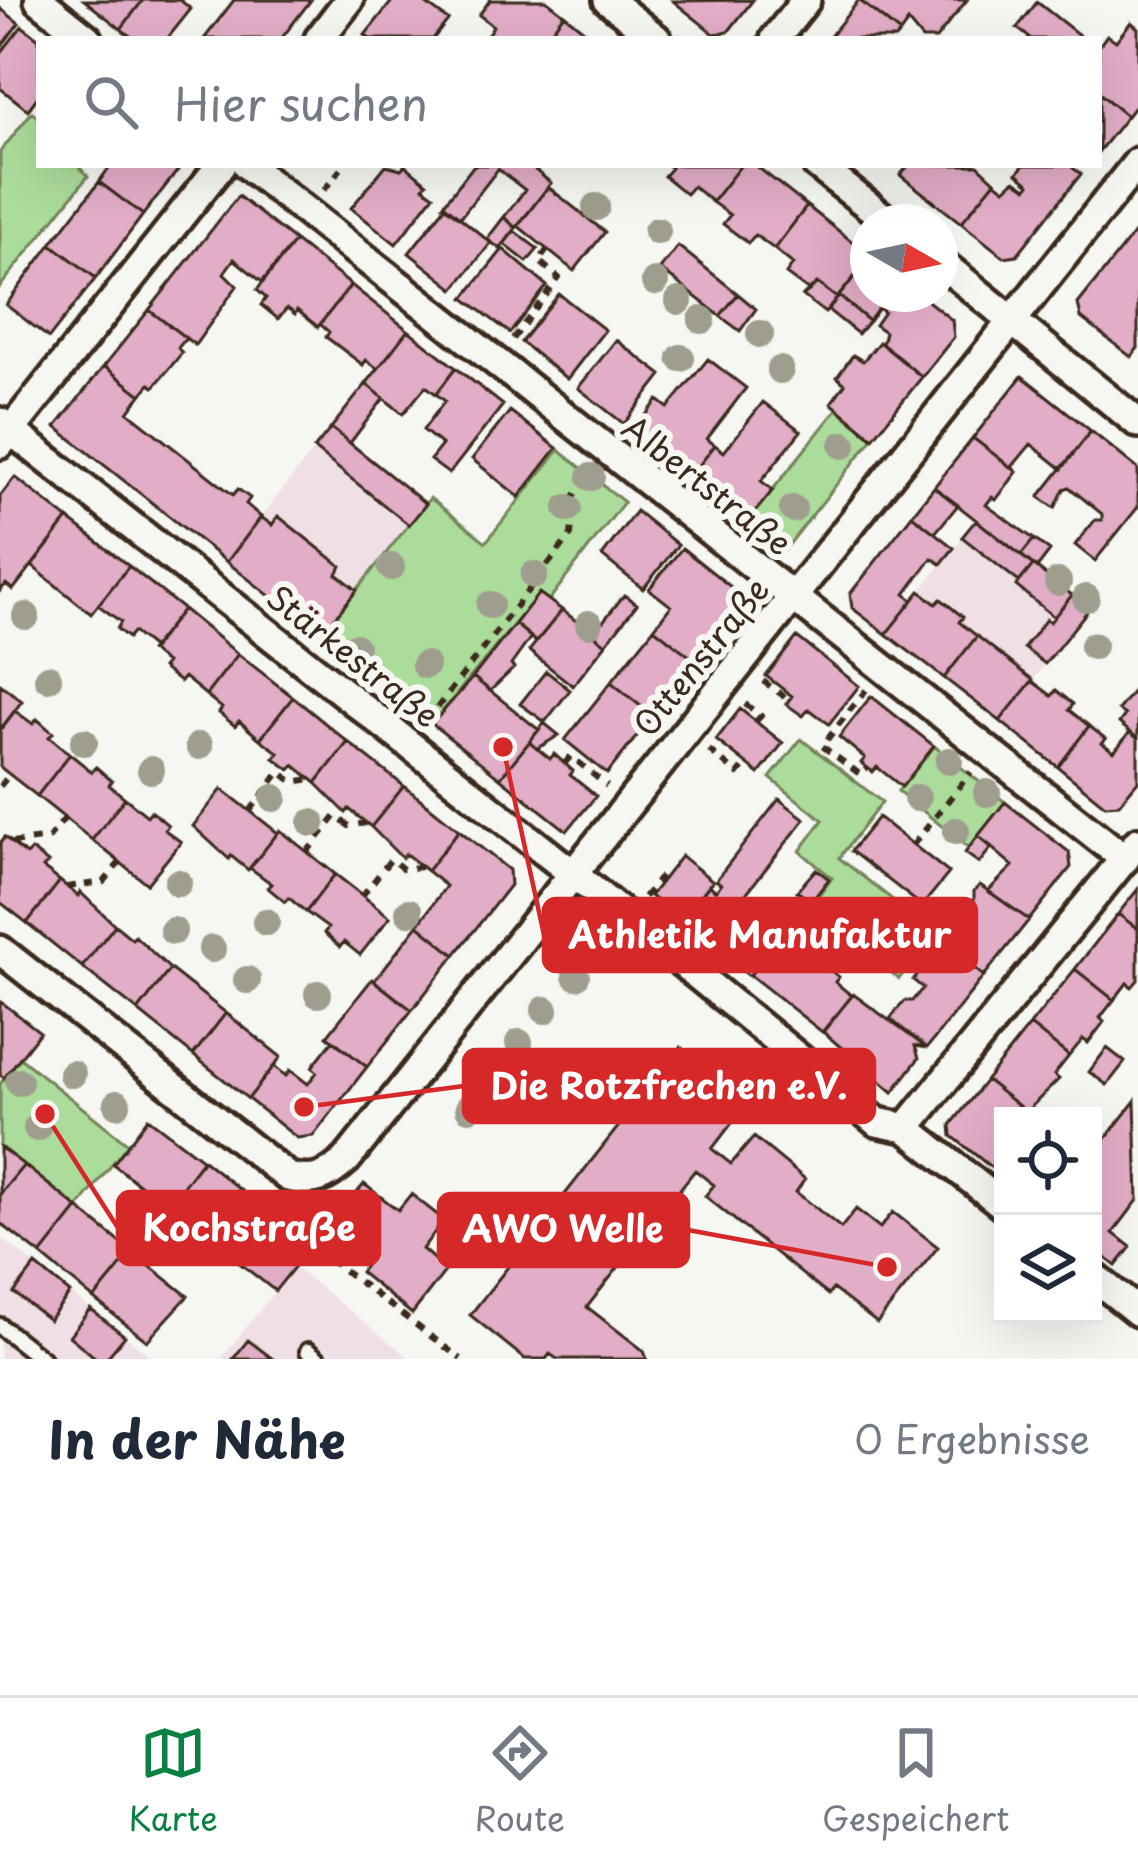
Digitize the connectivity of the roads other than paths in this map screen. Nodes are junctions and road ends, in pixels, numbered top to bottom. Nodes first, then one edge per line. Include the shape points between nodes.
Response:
1 (39, 0) edge
2 (350, 0) edge
3 (608, 0) edge
4 (806, 0) edge
5 (84, 36) edge
6 (321, 36) edge
7 (653, 36) edge
8 (777, 36) edge
9 (1138, 162) edge
10 (219, 168) edge
11 (252, 168) edge
12 (821, 168) edge
13 (866, 204) edge
14 (958, 276) edge
15 (1012, 318) junction
16 (1138, 423) edge
17 (4, 432) edge
18 (794, 598) junction
19 (1131, 851) edge
20 (572, 873) junction
21 (0, 950) edge
22 (906, 1128) junction
23 (994, 1192) edge
24 (1102, 1283) edge
25 (1138, 1312) edge
26 (0, 1326) edge
27 (42, 1359) edge

1 - 5 street
2 - 6 street
3 - 7 street
4 - 8 street
9 - 15 street, Ottenstraße
10 - 17 street
11 - 18 street, Albertstraße
12 - 13 street
14 - 15 street
15 - 16 street
15 - 18 street, Ottenstraße
17 - 20 street, Stärkestraße
18 - 19 street, Albertstraße
18 - 20 street, Ottenstraße
19 - 22 street
20 - 21 street, Ottenstraße via 347,1159 308,1182 270,1165
20 - 22 street, Stärkestraße via 877,1122
22 - 23 street, Stärkestraße via 983,1175
24 - 25 street
26 - 27 lane

